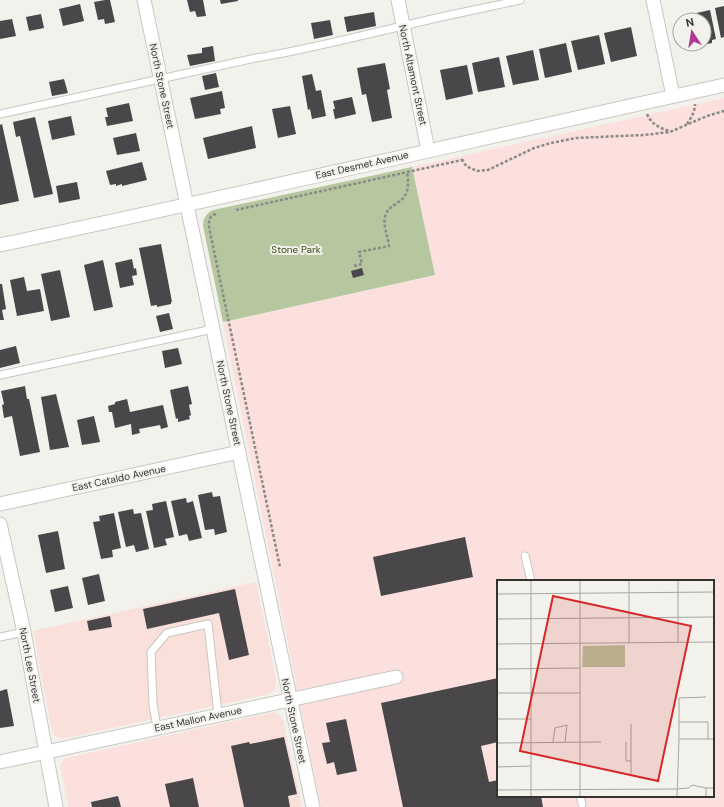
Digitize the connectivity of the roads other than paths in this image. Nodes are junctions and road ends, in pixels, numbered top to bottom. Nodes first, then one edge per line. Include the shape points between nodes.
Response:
1 (144, 0) edge
2 (398, 0) edge
3 (520, 0) edge
4 (653, 0) edge
5 (403, 26) junction
6 (161, 79) junction
7 (724, 85) edge
8 (673, 96) junction
9 (0, 114) edge
10 (428, 150) junction
11 (186, 205) junction
12 (0, 245) edge
13 (213, 329) junction
14 (0, 375) edge
15 (239, 452) junction
16 (0, 504) edge
17 (0, 524) edge
18 (525, 556) dead end
19 (531, 580) edge
20 (24, 632) junction
21 (0, 637) edge
22 (396, 677) dead end
23 (289, 699) junction
24 (218, 714) junction
25 (157, 727) junction
26 (46, 751) junction
27 (0, 762) edge
28 (580, 797) edge
29 (582, 804) dead end
30 (56, 807) edge
31 (313, 807) edge

1 - 6 street, North Stone Street
2 - 5 street, North Altamont Street
3 - 5 lane
4 - 8 street
5 - 6 lane
5 - 10 street, North Altamont Street
6 - 9 lane
6 - 11 street, North Stone Street
7 - 8 street, East Desmet Avenue
8 - 10 street, East Desmet Avenue
10 - 11 street, East Desmet Avenue
11 - 12 street, East Desmet Avenue
11 - 13 street, North Stone Street
13 - 14 lane
13 - 15 street, North Stone Street
15 - 16 street, East Cataldo Avenue
15 - 23 street, North Stone Street
17 - 20 street, North Lee Street
18 - 19 lane
20 - 21 lane
20 - 26 street, North Lee Street
22 - 23 street, East Mallon Avenue
23 - 24 street, East Mallon Avenue
23 - 31 street, North Stone Street
24 - 25 street, East Mallon Avenue
24 - 25 lane via 208,624 167,633 151,652 153,705
25 - 26 street, East Mallon Avenue
26 - 27 street, East Mallon Avenue
26 - 30 street, North Lee Street
28 - 29 lane

